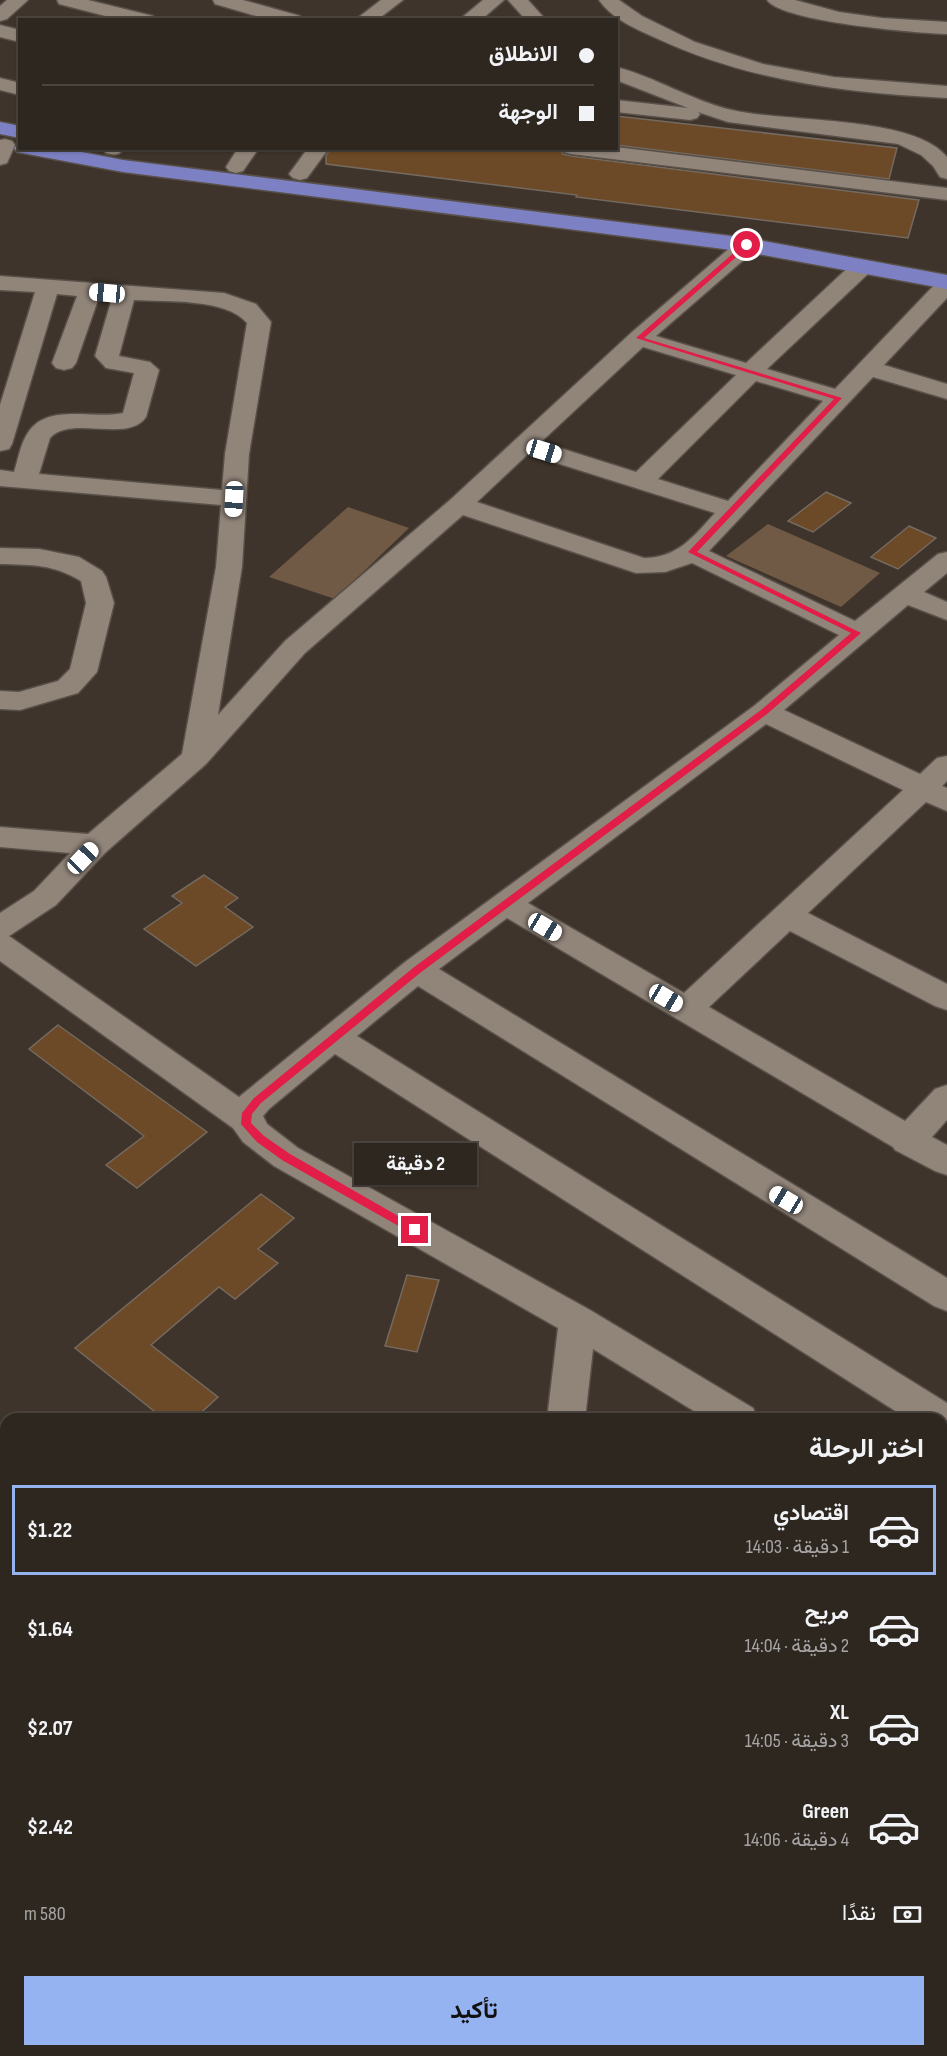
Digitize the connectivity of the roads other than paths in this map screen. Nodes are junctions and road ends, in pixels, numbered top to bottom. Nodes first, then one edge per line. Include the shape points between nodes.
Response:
1 (19, 0) edge
2 (66, 0) edge
3 (222, 0) edge
4 (394, 0) edge
5 (495, 0) edge
6 (517, 0) edge
7 (608, 0) edge
8 (776, 0) edge
9 (288, 13) edge
10 (0, 15) edge
11 (138, 18) edge
12 (367, 18) edge
13 (471, 18) edge
14 (535, 18) edge
15 (947, 28) edge
16 (0, 31) edge
17 (18, 36) edge
18 (618, 75) edge
19 (0, 84) edge
20 (18, 88) edge
21 (947, 92) edge
22 (618, 109) edge
23 (728, 116) junction
24 (633, 132) junction
25 (618, 136) edge
26 (44, 150) edge
27 (119, 150) edge
28 (248, 150) edge
29 (318, 150) edge
30 (237, 167) junction
31 (947, 173) edge
32 (300, 174) junction
33 (947, 194) edge
34 (747, 245) junction
35 (947, 266) edge
36 (862, 267) junction
37 (0, 283) edge
38 (947, 284) edge
39 (48, 288) junction
40 (90, 292) junction
41 (124, 295) junction
42 (639, 338) junction
43 (64, 363) dead end
44 (868, 368) junction
45 (750, 372) junction
46 (947, 392) edge
47 (838, 398) junction
48 (0, 444) edge
49 (525, 445) junction
50 (12, 479) edge
51 (642, 480) junction
52 (234, 499) junction
53 (459, 505) junction
54 (731, 510) junction
55 (692, 552) junction
56 (0, 556) edge
57 (947, 560) edge
58 (906, 594) junction
59 (947, 612) edge
60 (857, 633) junction
61 (0, 700) edge
62 (764, 712) junction
63 (196, 757) junction
64 (947, 765) edge
65 (934, 794) edge
66 (0, 837) edge
67 (95, 845) junction
68 (505, 903) junction
69 (787, 916) junction
70 (0, 928) edge
71 (0, 945) edge
72 (417, 970) junction
73 (947, 998) edge
74 (686, 1010) junction
75 (334, 1038) junction
76 (947, 1098) edge
77 (245, 1119) junction
78 (907, 1141) junction
79 (947, 1162) edge
80 (947, 1296) edge
81 (577, 1321) junction
82 (567, 1413) edge
83 (729, 1413) edge
84 (931, 1413) edge

1 - 10 street
2 - 11 street
3 - 9 street
4 - 12 street
5 - 13 street
6 - 14 street
7 - 21 street via 672,39 728,60 840,84
8 - 15 street via 843,20
16 - 17 street
18 - 23 street
19 - 20 street
22 - 24 street
23 - 24 street
23 - 31 street via 896,137 934,153
24 - 25 street
24 - 33 street
26 - 34 main road via 123,166
27 - 30 main road
28 - 30 street
29 - 32 street
30 - 32 main road
32 - 35 main road via 723,225
34 - 36 main road
34 - 42 street
36 - 38 main road
36 - 45 street
37 - 39 street
38 - 44 street
39 - 40 street
39 - 48 street
40 - 41 street
40 - 43 street
41 - 50 street via 107,356 114,364 147,370 137,414 121,421 65,421 45,428
41 - 52 street via 224,300 256,315 259,322 237,454
42 - 45 street
42 - 49 street
44 - 46 street
44 - 47 street
45 - 47 street
45 - 51 street
47 - 54 street
49 - 51 street
49 - 53 street
50 - 52 street
51 - 54 street
52 - 63 street via 229,567
53 - 55 street via 636,565 657,567
53 - 63 street via 294,647
54 - 55 street
55 - 60 street
56 - 61 street via 70,562 93,577 100,603 83,672 68,687 20,701
57 - 58 street
58 - 59 street
58 - 60 street
60 - 62 street
62 - 65 street
62 - 68 street
63 - 67 street
64 - 65 street
65 - 69 street
66 - 67 street
67 - 70 street via 45,898
68 - 72 street
68 - 74 street
69 - 73 street
69 - 74 street
71 - 77 street
72 - 75 street
72 - 80 street
74 - 78 street
75 - 77 street via 257,1100
75 - 84 street
76 - 78 street
77 - 81 street via 260,1139 286,1157
78 - 79 street
81 - 82 street
81 - 83 street

